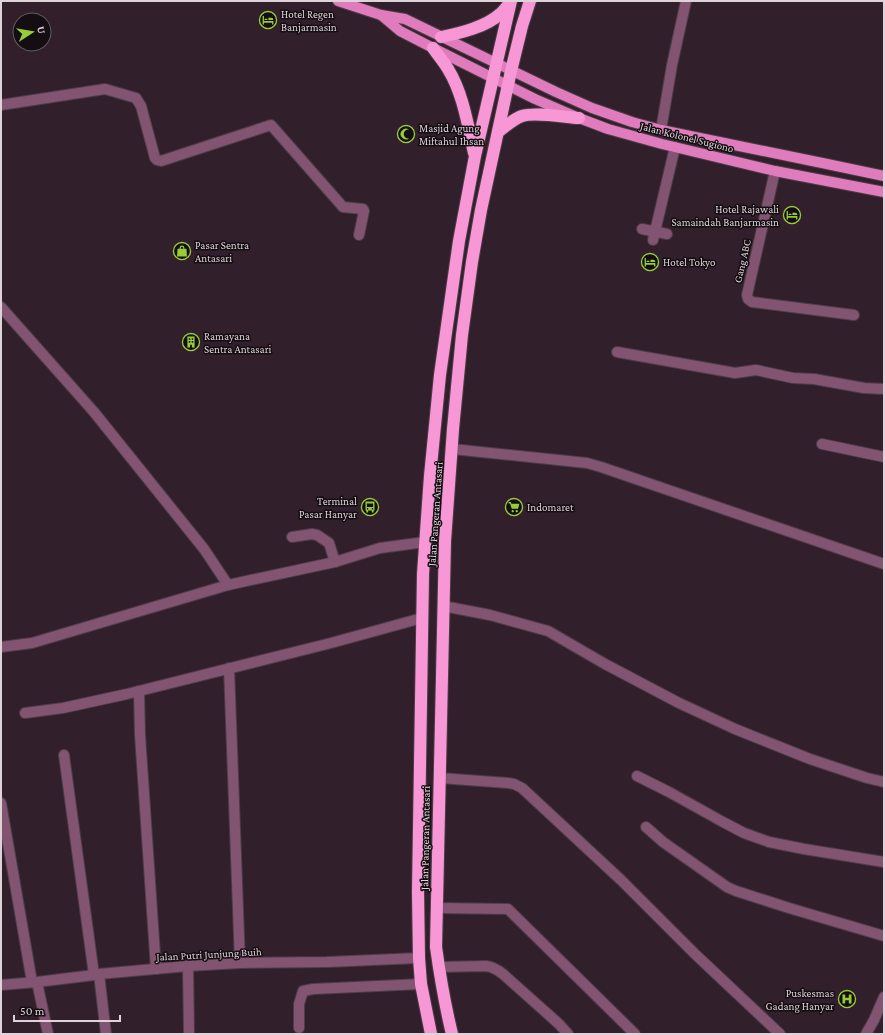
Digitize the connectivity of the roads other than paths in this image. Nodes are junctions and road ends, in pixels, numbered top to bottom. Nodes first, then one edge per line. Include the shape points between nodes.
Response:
1 (338, 1) edge
2 (530, 1) edge
3 (686, 1) edge
4 (511, 2) edge
5 (380, 15) junction
6 (442, 37) junction
7 (433, 48) junction
8 (496, 64) junction
9 (511, 71) junction
10 (493, 78) junction
11 (508, 85) junction
12 (1, 105) edge
13 (579, 118) junction
14 (660, 130) junction
15 (498, 132) junction
16 (675, 147) junction
17 (474, 156) junction
18 (827, 164) junction
19 (775, 171) junction
20 (884, 176) edge
21 (825, 180) junction
22 (884, 192) edge
23 (642, 229) dead end
24 (667, 234) dead end
25 (359, 235) dead end
26 (653, 236) junction
27 (1, 307) edge
28 (854, 315) dead end
29 (617, 352) dead end
30 (884, 389) edge
31 (822, 444) dead end
32 (452, 448) junction
33 (884, 457) edge
34 (292, 537) dead end
35 (425, 542) junction
36 (334, 562) junction
37 (884, 564) edge
38 (228, 584) junction
39 (443, 606) junction
40 (422, 618) junction
41 (1, 647) edge
42 (229, 668) junction
43 (421, 681) junction
44 (442, 682) junction
45 (138, 691) junction
46 (24, 713) dead end
47 (64, 756) dead end
48 (637, 776) dead end
49 (440, 778) junction
50 (884, 782) edge
51 (1, 803) edge
52 (646, 827) dead end
53 (884, 862) edge
54 (437, 908) junction
55 (884, 936) edge
56 (419, 958) junction
57 (240, 963) junction
58 (188, 966) junction
59 (438, 967) junction
60 (156, 969) junction
61 (97, 974) junction
62 (34, 982) junction
63 (421, 984) junction
64 (1, 985) edge
65 (884, 997) edge
66 (299, 1028) dead end
67 (48, 1034) edge
68 (106, 1034) edge
69 (189, 1034) edge
70 (431, 1034) edge
71 (452, 1034) edge
72 (568, 1034) edge
73 (635, 1034) edge
74 (780, 1034) edge
75 (866, 1034) edge

1 - 5 main road
2 - 9 highway, Jalan Pangeran Antasari
3 - 14 street
4 - 6 highway via 499,15 483,24
4 - 8 highway, Jalan Pangeran Antasari
5 - 6 main road, Jalan Kolonel Sugiono via 405,19
5 - 7 main road, Jalan Kolonel Sugiono via 400,31
6 - 8 main road, Jalan Kolonel Sugiono
7 - 10 main road, Jalan Kolonel Sugiono
7 - 17 highway via 458,88
8 - 9 main road, Jalan Kolonel Sugiono
8 - 10 highway, Jalan Pangeran Antasari
9 - 11 highway, Jalan Pangeran Antasari
9 - 14 main road, Jalan Kolonel Sugiono via 592,108
10 - 11 main road, Jalan Kolonel Sugiono
10 - 17 highway, Jalan Pangeran Antasari
11 - 13 main road, Jalan Kolonel Sugiono
11 - 15 highway, Jalan Pangeran Antasari
12 - 25 street via 105,89 136,98 141,106 155,158 160,161 271,125 343,207 363,208
13 - 15 highway via 531,114 521,116
13 - 16 main road, Jalan Kolonel Sugiono via 608,129
14 - 18 main road, Jalan Kolonel Sugiono
15 - 32 highway, Jalan Pangeran Antasari via 472,262 462,335
16 - 19 main road, Jalan Kolonel Sugiono
16 - 26 street
17 - 35 highway, Jalan Pangeran Antasari via 440,375
18 - 20 main road, Jalan Kolonel Sugiono
18 - 21 main road
19 - 21 main road, Jalan Kolonel Sugiono
19 - 28 street, Gang ABC via 748,299 752,302
21 - 22 main road, Jalan Kolonel Sugiono
23 - 26 street
24 - 26 street
27 - 38 street via 94,412 204,549
29 - 30 street via 735,372 756,370 793,378
31 - 33 street
32 - 37 street via 587,463
32 - 39 highway, Jalan Pangeran Antasari
34 - 36 street via 317,535 329,543
35 - 36 street via 380,548
35 - 40 highway, Jalan Pangeran Antasari
36 - 38 street
38 - 41 street via 32,643
39 - 44 highway, Jalan Pangeran Antasari
39 - 50 street via 490,615 548,631 679,703 734,729 810,759
40 - 42 street
40 - 43 highway, Jalan Pangeran Antasari
42 - 45 street
42 - 57 street
43 - 44 highway
43 - 56 highway, Jalan Pangeran Antasari
44 - 49 highway, Jalan Pangeran Antasari
45 - 46 street via 63,708
45 - 60 street
47 - 61 street
48 - 53 street via 751,836 804,849
49 - 54 highway, Jalan Pangeran Antasari
49 - 74 street via 508,783 522,788 622,880 695,954
51 - 62 street
52 - 55 street via 727,887
54 - 59 highway, Jalan Pangeran Antasari
54 - 73 street via 508,909
56 - 57 street, Jalan Putri Junjung Buih
56 - 63 highway, Jalan Pangeran Antasari
57 - 58 street, Jalan Putri Junjung Buih
58 - 60 street, Jalan Putri Junjung Buih
58 - 69 street
59 - 71 highway, Jalan Pangeran Antasari
59 - 72 street via 486,966 497,969
60 - 61 street, Jalan Putri Junjung Buih
61 - 62 street, Jalan Putri Junjung Buih
61 - 68 street
62 - 64 street, Jalan Putri Junjung Buih
62 - 67 street
63 - 66 street via 303,991 299,1004
63 - 70 highway, Jalan Pangeran Antasari
65 - 75 street

